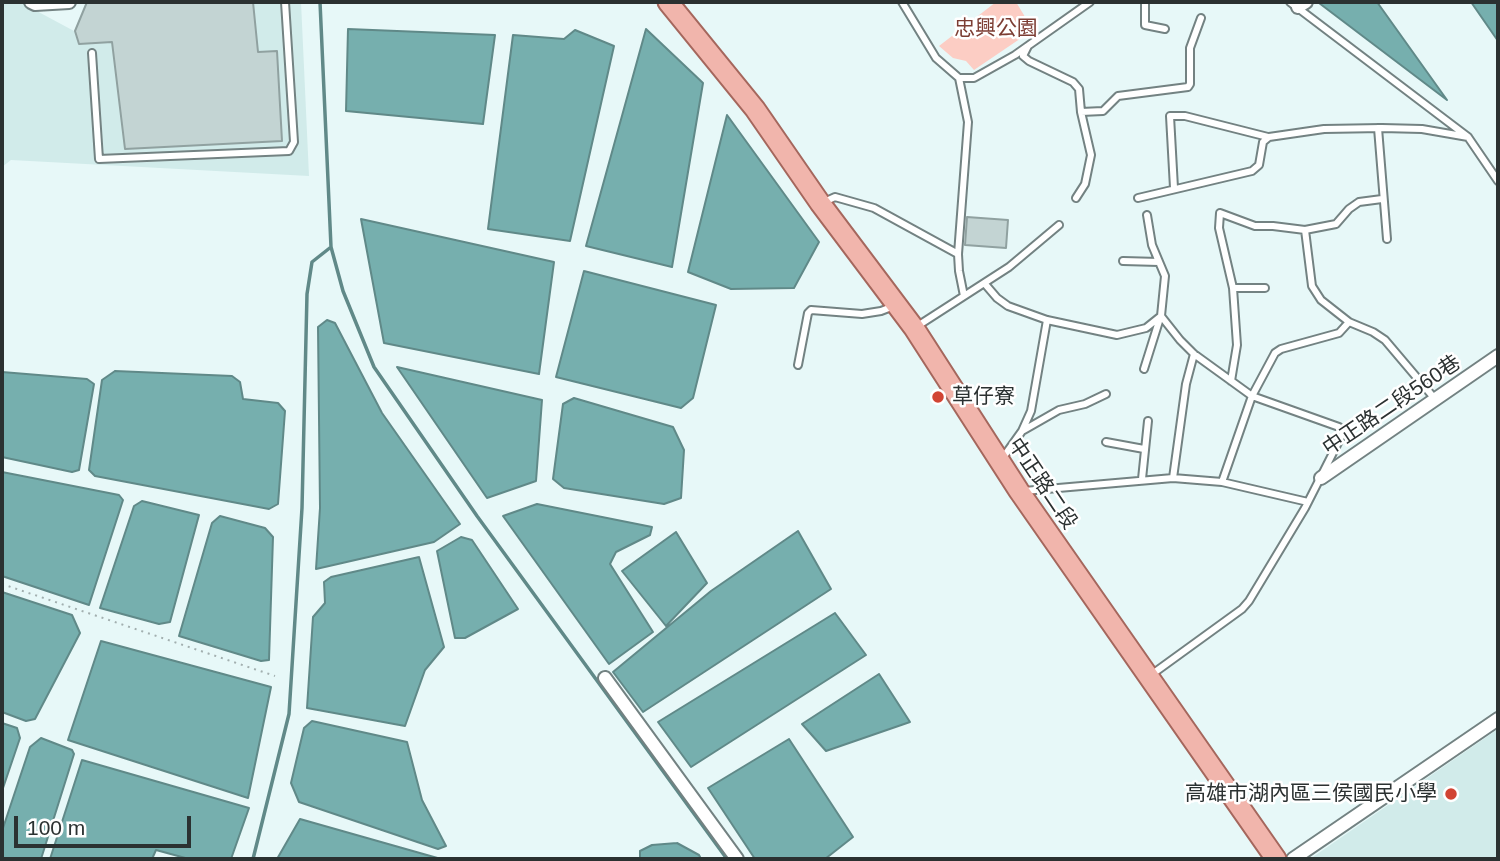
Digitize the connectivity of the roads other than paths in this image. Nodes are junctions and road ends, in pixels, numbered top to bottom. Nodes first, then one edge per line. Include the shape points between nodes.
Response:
1 (31, 2) edge
2 (69, 2) edge
3 (285, 2) edge
4 (668, 2) edge
5 (902, 2) edge
6 (1090, 2) edge
7 (1145, 2) edge
8 (1298, 4) edge
9 (1200, 18) dead end
10 (1165, 29) dead end
11 (1029, 44) junction
12 (92, 53) dead end
13 (959, 78) junction
14 (1081, 112) junction
15 (1378, 128) junction
16 (1269, 137) junction
17 (1468, 137) junction
18 (1498, 181) edge
19 (1174, 188) junction
20 (1076, 198) dead end
21 (1138, 198) dead end
22 (1382, 199) junction
23 (820, 203) junction
24 (1147, 215) dead end
25 (1059, 225) dead end
26 (1305, 230) junction
27 (1387, 239) dead end
28 (958, 254) junction
29 (1124, 261) dead end
30 (1159, 262) junction
31 (985, 284) junction
32 (1233, 288) junction
33 (1265, 288) dead end
34 (964, 296) junction
35 (895, 305) junction
36 (1161, 316) junction
37 (1047, 320) junction
38 (1349, 322) junction
39 (914, 328) junction
40 (1194, 354) junction
41 (1498, 356) edge
42 (798, 365) dead end
43 (1144, 369) dead end
44 (1231, 381) junction
45 (1106, 394) dead end
46 (1252, 396) junction
47 (1436, 399) junction
48 (1148, 422) dead end
49 (1022, 431) junction
50 (1106, 442) dead end
51 (1144, 449) junction
52 (999, 462) junction
53 (1173, 478) junction
54 (1321, 478) junction
55 (1142, 479) junction
56 (1222, 482) junction
57 (1019, 491) junction
58 (1308, 502) junction
59 (1149, 677) junction
60 (605, 678) dead end
61 (1498, 719) edge
62 (737, 859) edge
63 (1276, 859) edge
64 (1293, 859) edge

1 - 2 street
3 - 12 lane via 294,142 289,151 99,159
4 - 23 main road, 中正路二段 via 755,109
5 - 13 lane via 936,58
6 - 11 lane
7 - 10 lane via 1145,25
8 - 17 lane
9 - 14 lane via 1191,41 1188,87 1118,96 1103,111
11 - 13 lane via 974,78
11 - 14 lane via 1023,56 1028,61 1077,85
13 - 28 lane via 968,122
14 - 20 lane via 1091,160
15 - 16 lane
15 - 17 lane
15 - 22 lane
16 - 19 lane via 1263,142 1257,169
16 - 19 lane via 1170,116
17 - 18 lane
19 - 21 lane
22 - 26 lane via 1359,202 1336,224
22 - 27 lane
23 - 28 lane via 835,197 874,208
23 - 35 main road, 中正路二段
24 - 30 lane
25 - 31 lane
26 - 32 lane via 1255,226 1220,213
26 - 38 lane via 1312,286 1321,300
28 - 34 lane
29 - 30 lane
30 - 36 lane via 1166,276
31 - 34 lane
31 - 37 lane via 1003,304
32 - 33 lane
32 - 44 lane via 1237,345
34 - 39 lane
35 - 39 main road, 中正路二段
35 - 42 lane via 862,314 811,310
36 - 37 lane via 1146,328 1123,335
36 - 40 lane
36 - 43 lane
37 - 49 lane via 1031,411
38 - 46 lane via 1333,336 1281,349
38 - 47 lane via 1385,340
39 - 52 main road, 中正路二段
40 - 44 lane
40 - 53 lane
41 - 47 street, 中正路二段560巷
44 - 46 lane
45 - 49 lane via 1059,410
46 - 54 lane via 1339,428 1341,439
46 - 56 lane
47 - 54 street, 中正路二段560巷
48 - 51 lane
49 - 52 lane
50 - 51 lane
51 - 55 lane
52 - 57 main road, 中正路二段
53 - 55 lane
53 - 56 lane
54 - 58 lane, 中正路二段560巷
55 - 57 lane
56 - 58 lane
57 - 59 main road, 中正路二段
58 - 59 lane, 中正路二段560巷 via 1242,609
59 - 63 main road, 中正路二段
60 - 62 street
61 - 64 street

